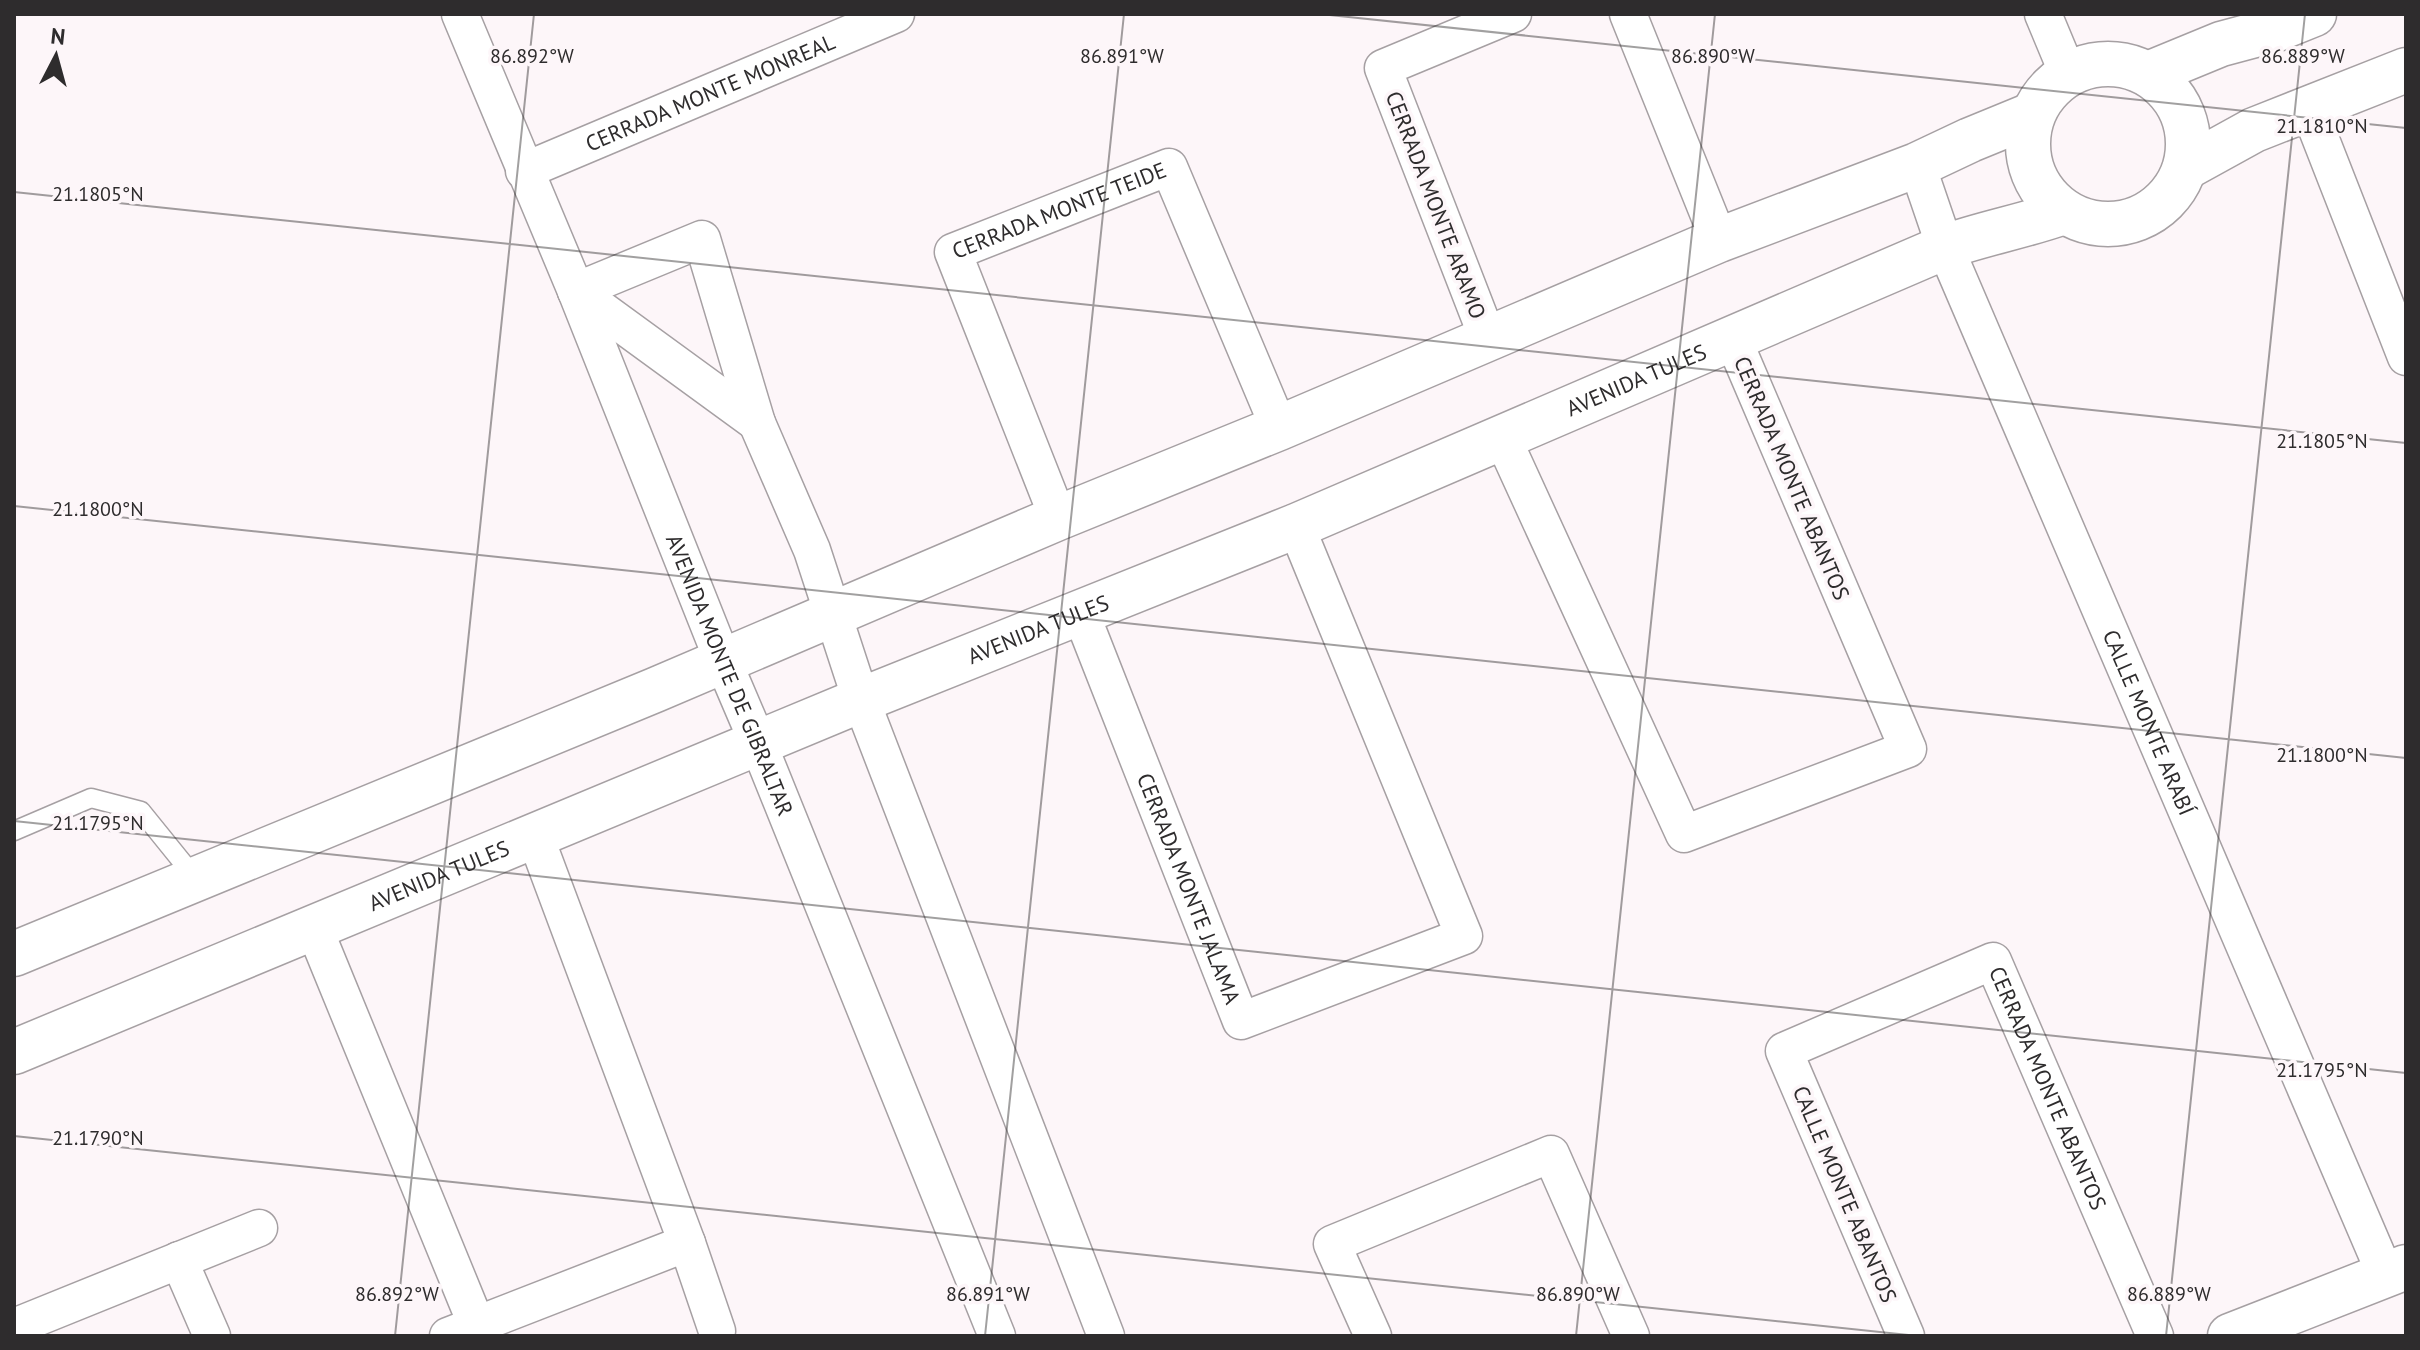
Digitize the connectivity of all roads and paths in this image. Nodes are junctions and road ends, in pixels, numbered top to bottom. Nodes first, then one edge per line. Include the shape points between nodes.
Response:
1 (460, 14) edge
2 (896, 14) edge
3 (1513, 14) edge
4 (1628, 14) edge
5 (2043, 14) edge
6 (2314, 14) edge
7 (2406, 70) edge
8 (2068, 74) junction
9 (2148, 74) junction
10 (2309, 109) junction
11 (2031, 115) junction
12 (1917, 165) junction
13 (2185, 168) junction
14 (524, 171) junction
15 (2064, 212) junction
16 (1719, 240) junction
17 (1945, 247) junction
18 (576, 291) junction
19 (1488, 339) junction
20 (1733, 339) junction
21 (2406, 357) edge
22 (757, 423) junction
23 (1279, 428) junction
24 (1503, 439) junction
25 (1058, 518) junction
26 (1296, 526) junction
27 (1080, 611) junction
28 (833, 614) junction
29 (723, 661) junction
30 (861, 700) junction
31 (758, 743) junction
32 (14, 831) edge
33 (535, 836) junction
34 (196, 879) junction
35 (314, 928) junction
36 (14, 954) edge
37 (1784, 1051) joint
38 (14, 1052) edge
39 (259, 1228) dead end
40 (687, 1243) junction
41 (179, 1260) junction
42 (2396, 1271) edge
43 (14, 1327) edge
44 (463, 1331) edge
45 (717, 1331) dead end
46 (212, 1336) edge
47 (997, 1336) edge
48 (1106, 1336) edge
49 (1373, 1336) edge
50 (1631, 1336) edge
51 (1906, 1336) edge
52 (2155, 1336) edge
53 (2230, 1336) edge

1 - 14 street, AVENIDA MONTE DE GIBRALTAR
2 - 14 street, CERRADA MONTE MONREAL
3 - 19 street, CERRADA MONTE ARAMO via 1383,68
4 - 16 street
5 - 8 street
6 - 9 main road
7 - 10 main road
8 - 9 main road via 2094,64 2122,64
8 - 11 main road via 2046,92
9 - 13 main road via 2170,92 2184,116 2189,144
10 - 13 main road via 2254,130
10 - 21 street
11 - 12 main road
11 - 15 main road via 2026,142 2031,171 2044,194
12 - 16 main road
12 - 17 street, CALLE MONTE ARABÍ
13 - 15 main road via 2166,200 2136,220 2111,225
14 - 18 street, AVENIDA MONTE DE GIBRALTAR
15 - 17 main road, AVENIDA TULES
16 - 19 main road
17 - 20 main road, AVENIDA TULES
17 - 42 street, CALLE MONTE ARABÍ
18 - 22 street
18 - 22 street via 702,239
18 - 29 street, AVENIDA MONTE DE GIBRALTAR
19 - 23 main road
20 - 24 main road, AVENIDA TULES
20 - 24 street, CERRADA MONTE ABANTOS via 1908,749 1684,834
22 - 28 street via 812,550
23 - 25 main road
23 - 25 street, CERRADA MONTE TEIDE via 1169,167 953,252
24 - 26 main road, AVENIDA TULES
25 - 28 main road
26 - 27 main road, AVENIDA TULES
26 - 27 street, CERRADA MONTE JALAMA via 1464,936 1241,1021
27 - 30 main road, AVENIDA TULES
28 - 29 main road
28 - 30 street
29 - 31 street, AVENIDA MONTE DE GIBRALTAR
29 - 34 main road
30 - 31 main road, AVENIDA TULES
30 - 48 street
31 - 33 main road, AVENIDA TULES
31 - 47 street, AVENIDA MONTE DE GIBRALTAR
32 - 34 lane via 91,798 104,801 141,811
33 - 35 main road, AVENIDA TULES
33 - 40 street
34 - 36 main road
35 - 38 main road, AVENIDA TULES
35 - 44 street
37 - 51 street, CALLE MONTE ABANTOS
37 - 52 street, CERRADA MONTE ABANTOS via 1993,961
39 - 41 street
40 - 44 street
40 - 45 street
41 - 43 street
41 - 46 street
42 - 53 main road
49 - 50 street via 1332,1244 1551,1154

